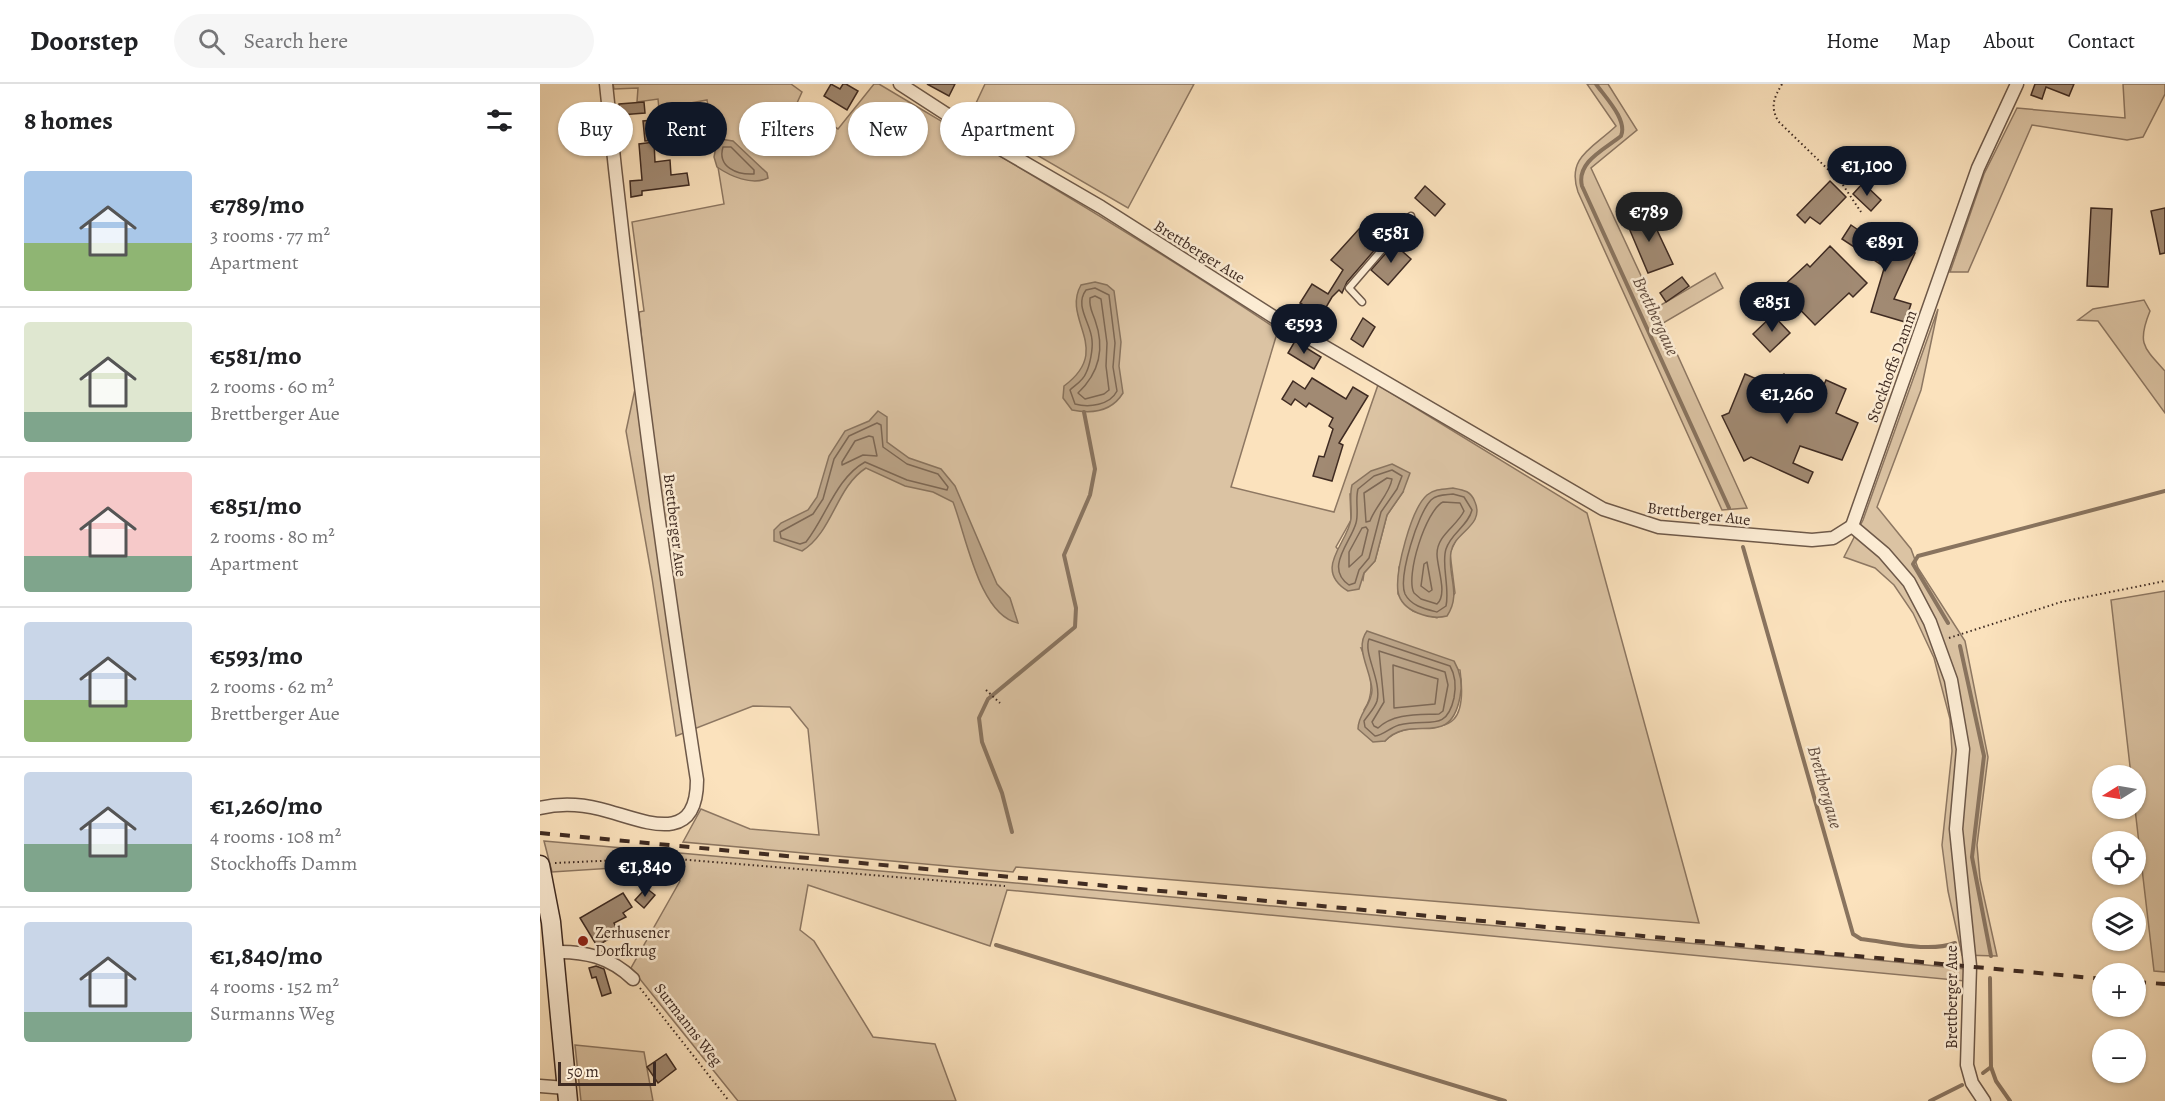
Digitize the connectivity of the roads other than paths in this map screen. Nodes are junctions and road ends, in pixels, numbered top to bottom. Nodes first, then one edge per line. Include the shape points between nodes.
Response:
1 (606, 84) edge
2 (900, 84) edge
3 (2017, 84) edge
4 (1411, 216) dead end
5 (1362, 302) dead end
6 (1852, 526) junction
7 (540, 808) edge
8 (540, 866) edge
9 (554, 952) junction
10 (633, 980) road end
11 (540, 1086) edge
12 (567, 1094) edge
13 (1984, 1101) edge

1 - 7 street, Brettberger Aue via 669,597 698,780 697,799 690,815 671,825 654,825 575,804
2 - 6 street, Brettberger Aue via 1277,319 1603,509 1659,527 1802,540 1833,538
3 - 6 street, Stockhoffs Damm via 1978,168
4 - 5 lane via 1349,288
6 - 13 street, Brettberger Aue via 1884,553 1909,582 1937,638 1952,680 1963,749 1956,829 1970,966 1967,1065 1972,1083
8 - 9 main road
9 - 10 street, Surmanns Weg via 591,954 622,969
9 - 12 main road
11 - 12 street

